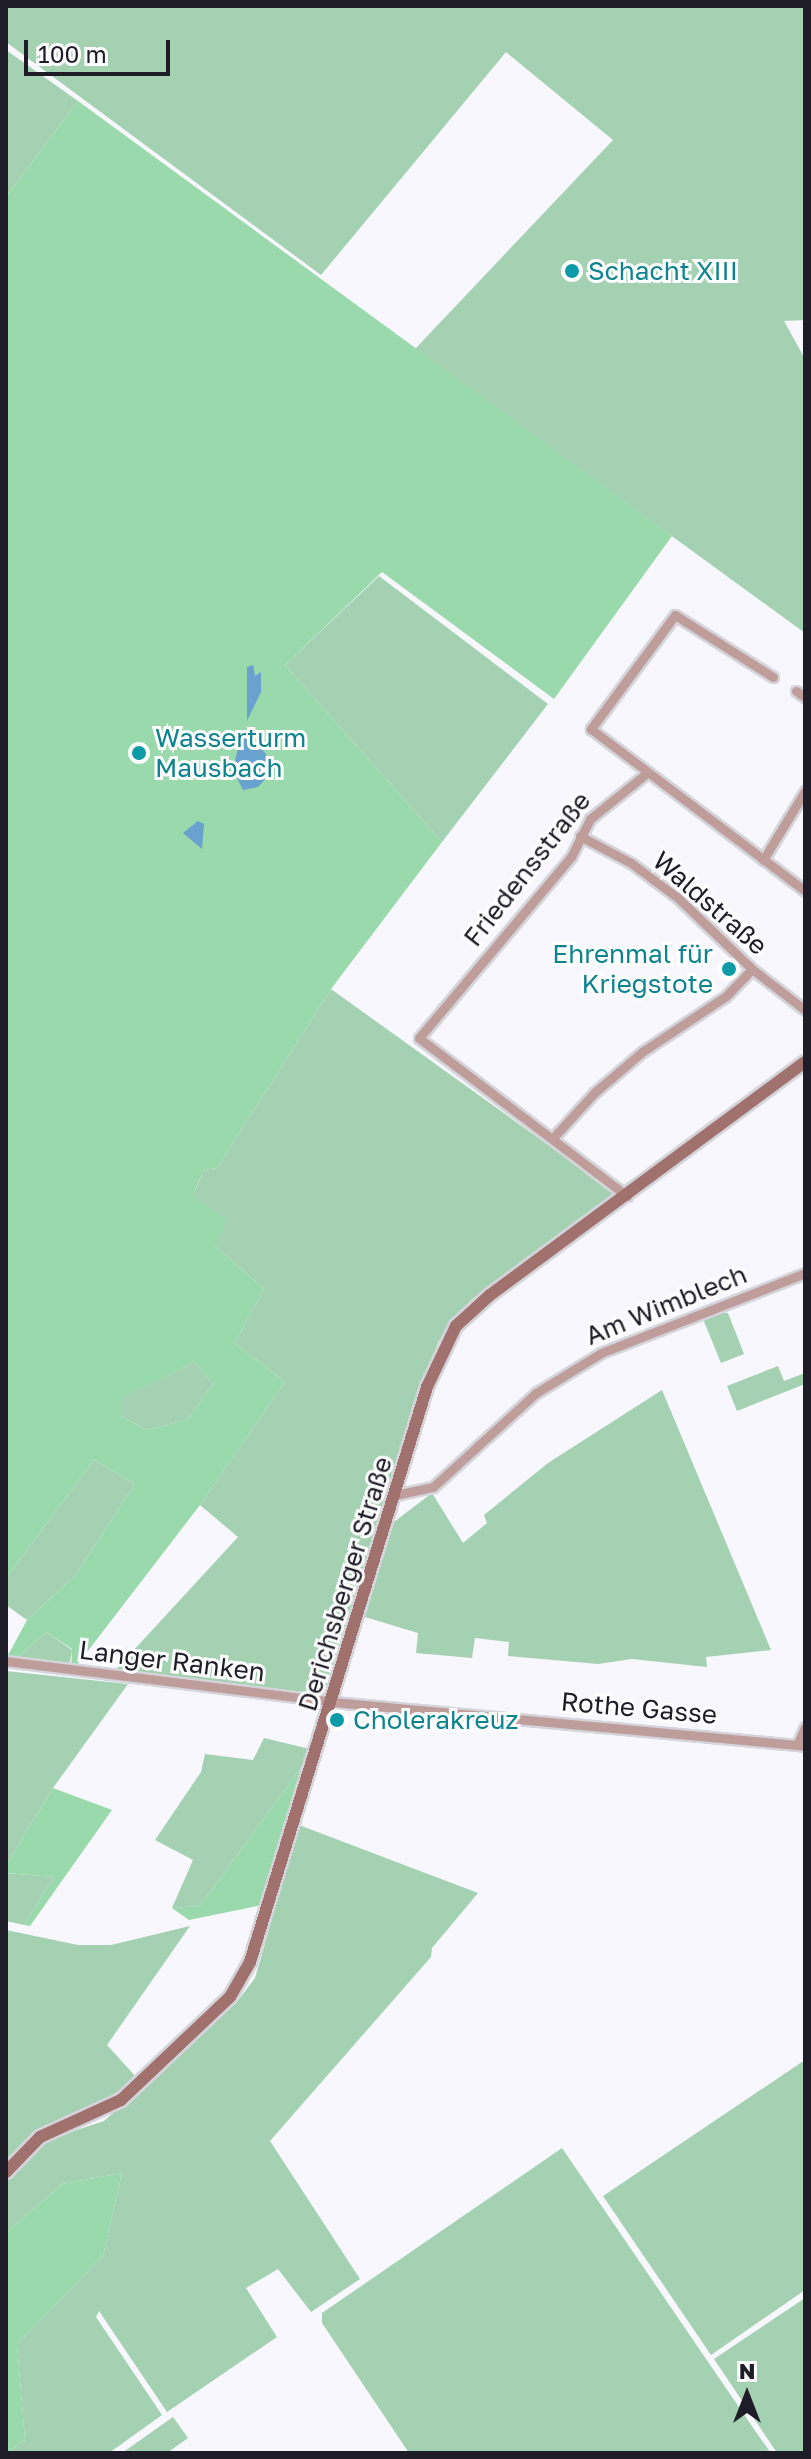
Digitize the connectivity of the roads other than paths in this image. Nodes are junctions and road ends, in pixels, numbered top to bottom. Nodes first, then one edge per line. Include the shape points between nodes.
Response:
1 (773, 677) dead end
2 (647, 773) junction
3 (805, 791) edge
4 (580, 836) junction
5 (763, 860) junction
6 (805, 891) edge
7 (752, 969) junction
8 (805, 1010) edge
9 (805, 1062) edge
10 (552, 1139) junction
11 (627, 1196) junction
12 (805, 1273) edge
13 (395, 1495) junction
14 (6, 1661) edge
15 (333, 1702) junction
16 (805, 1727) edge
17 (801, 1745) edge
18 (6, 2172) edge

1 - 2 street via 675,615 591,729
2 - 4 street, Friedensstraße via 604,803
2 - 5 street
3 - 5 street
4 - 7 street, Waldstraße via 631,863 678,898
4 - 10 street, Friedensstraße via 571,857 419,1038
5 - 6 street
7 - 8 street, Waldstraße
7 - 10 street via 726,996 642,1052
9 - 11 street, Derichsberger Straße
10 - 11 street
11 - 13 street, Derichsberger Straße via 456,1326 436,1363
12 - 13 street, Am Wimblech via 601,1353 536,1393 433,1487
13 - 15 street, Derichsberger Straße
14 - 15 street, Langer Ranken
15 - 17 street, Rothe Gasse
15 - 18 street, Derichsberger Straße via 264,1926 230,1997 121,2100 40,2137
16 - 17 street, Rothe Gasse

